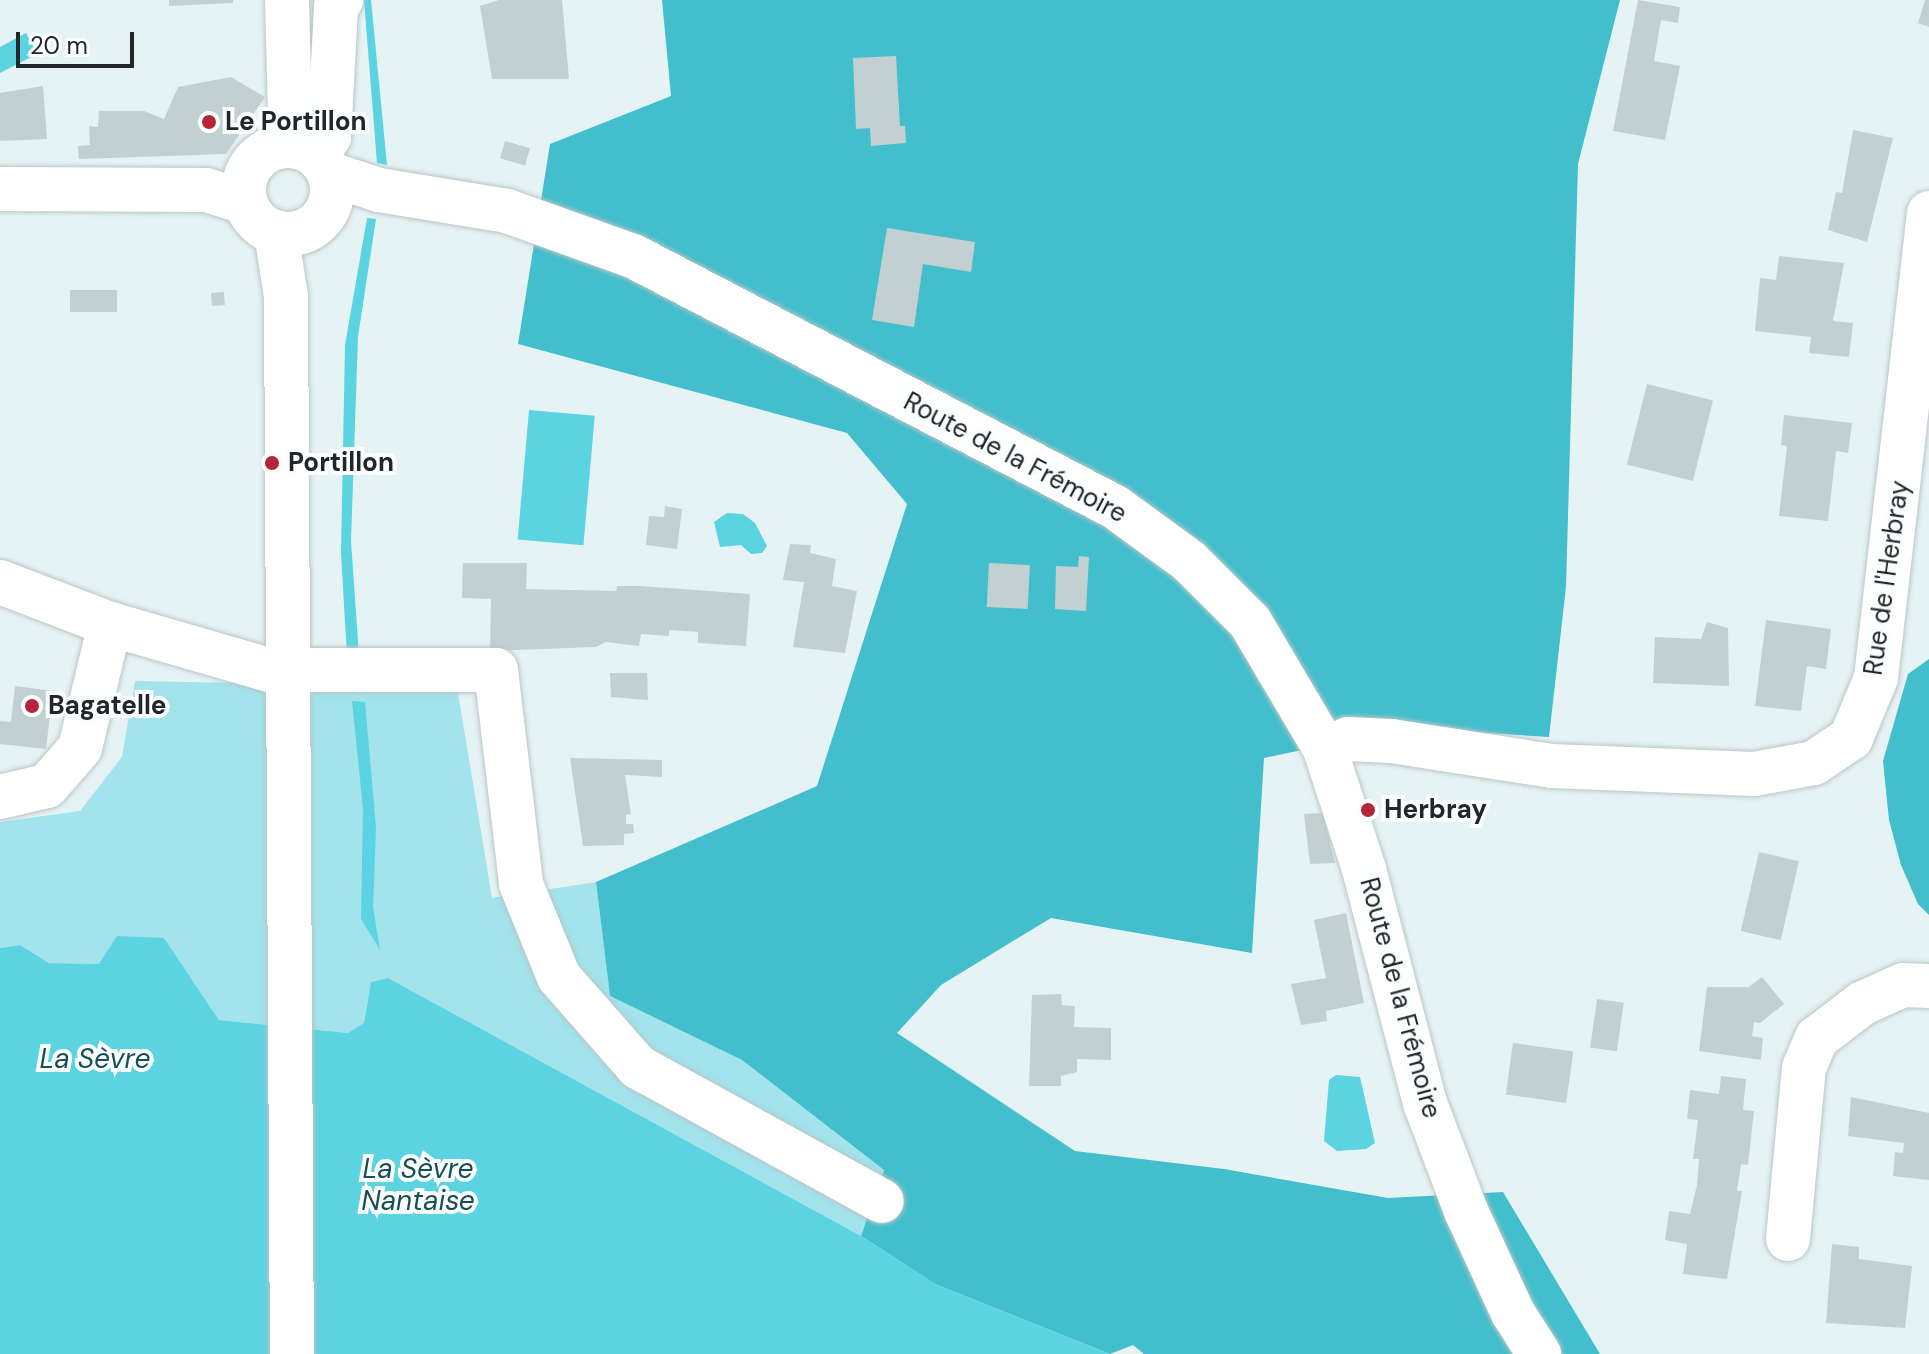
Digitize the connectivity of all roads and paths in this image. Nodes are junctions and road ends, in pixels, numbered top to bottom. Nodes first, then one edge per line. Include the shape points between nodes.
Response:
1 (287, 0) edge
2 (341, 0) edge
3 (284, 179) junction
4 (0, 189) edge
5 (1929, 213) edge
6 (0, 582) edge
7 (110, 624) junction
8 (287, 671) junction
9 (1325, 749) junction
10 (0, 797) edge
11 (1916, 986) edge
12 (882, 1201) dead end
13 (1788, 1239) dead end
14 (292, 1354) edge
15 (1539, 1354) edge

1 - 3 street
2 - 3 street via 336,7 329,137
3 - 4 street, Route de la Frémoire
3 - 8 street
3 - 9 street, Route de la Frémoire via 507,211 633,256 1115,507 1189,561 1250,622
5 - 9 street, Rue de l'Herbray via 1876,678 1851,738 1814,763 1754,774 1552,766 1391,741 1348,739
6 - 7 street
7 - 8 street
7 - 10 street via 80,748 47,786
8 - 12 street via 496,670 521,884 559,977 638,1067
8 - 14 street
9 - 15 street, Route de la Frémoire via 1364,869 1425,1103 1466,1211 1513,1313
11 - 13 street via 1863,1003 1817,1038 1804,1068

